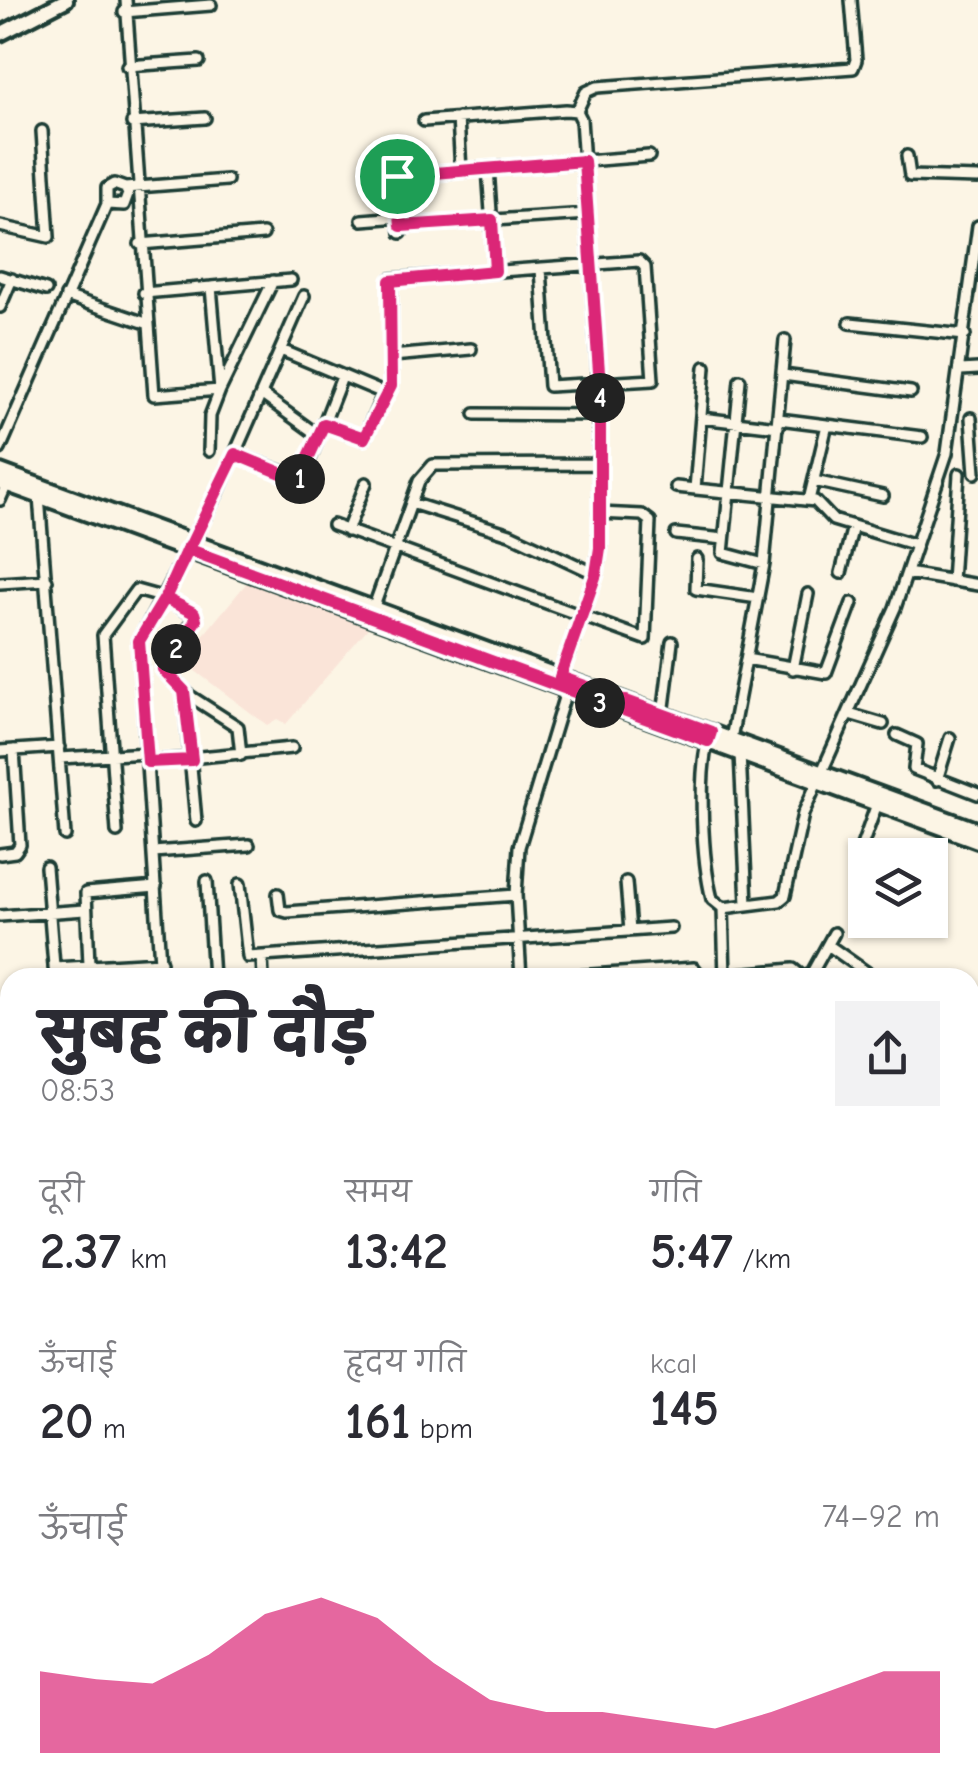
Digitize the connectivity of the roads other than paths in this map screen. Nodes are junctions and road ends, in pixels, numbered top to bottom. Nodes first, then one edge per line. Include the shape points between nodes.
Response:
1 (36, 0) edge
2 (66, 0) edge
3 (126, 0) edge
4 (851, 0) edge
5 (211, 5) dead end
6 (124, 12) junction
7 (36, 15) junction
8 (0, 34) edge
9 (199, 61) dead end
10 (128, 66) junction
11 (577, 111) junction
12 (205, 118) dead end
13 (458, 118) junction
14 (424, 122) dead end
15 (132, 123) junction
16 (42, 131) dead end
17 (649, 156) dead end
18 (907, 156) dead end
19 (584, 161) junction
20 (488, 168) junction
21 (461, 170) junction
22 (397, 176) junction
23 (382, 177) dead end
24 (978, 178) edge
25 (226, 180) dead end
26 (131, 187) junction
27 (108, 204) junction
28 (588, 214) junction
29 (362, 220) dead end
30 (492, 220) junction
31 (0, 226) edge
32 (401, 226) junction
33 (978, 226) edge
34 (263, 234) dead end
35 (140, 244) junction
36 (590, 265) junction
37 (976, 265) edge
38 (541, 268) junction
39 (495, 271) junction
40 (0, 276) edge
41 (12, 280) junction
42 (291, 280) dead end
43 (273, 282) junction
44 (212, 287) junction
45 (46, 290) dead end
46 (144, 294) junction
47 (66, 296) junction
48 (304, 296) dead end
49 (0, 307) edge
50 (850, 322) dead end
51 (146, 323) junction
52 (966, 335) junction
53 (785, 340) dead end
54 (978, 346) edge
55 (964, 347) junction
56 (471, 349) dead end
57 (281, 350) junction
58 (392, 356) junction
59 (705, 368) dead end
60 (961, 370) junction
61 (978, 370) edge
62 (784, 375) junction
63 (342, 377) junction
64 (740, 380) dead end
65 (600, 386) junction
66 (220, 390) junction
67 (911, 392) dead end
68 (261, 394) junction
69 (383, 395) junction
70 (475, 414) dead end
71 (600, 415) junction
72 (701, 418) junction
73 (971, 418) dead end
74 (736, 422) junction
75 (778, 423) junction
76 (324, 424) junction
77 (828, 425) junction
78 (320, 436) junction
79 (922, 437) dead end
80 (0, 449) edge
81 (209, 451) dead end
82 (235, 454) junction
83 (598, 464) junction
84 (976, 473) edge
85 (959, 474) junction
86 (940, 476) junction
87 (2, 479) edge
88 (814, 481) junction
89 (366, 483) dead end
90 (676, 487) dead end
91 (694, 490) junction
92 (727, 492) junction
93 (770, 494) junction
94 (39, 496) junction
95 (883, 496) dead end
96 (0, 500) edge
97 (809, 500) junction
98 (411, 503) junction
99 (600, 513) junction
100 (333, 525) dead end
101 (853, 526) junction
102 (348, 531) junction
103 (676, 534) dead end
104 (724, 539) junction
105 (189, 544) junction
106 (916, 545) junction
107 (394, 549) junction
108 (697, 559) dead end
109 (764, 564) junction
110 (841, 573) dead end
111 (907, 573) junction
112 (596, 574) junction
113 (47, 580) junction
114 (952, 581) junction
115 (0, 583) edge
116 (978, 585) edge
117 (808, 594) dead end
118 (165, 598) junction
119 (758, 598) junction
120 (852, 603) dead end
121 (372, 612) junction
122 (582, 617) junction
123 (672, 642) dead end
124 (746, 659) junction
125 (793, 669) junction
126 (565, 683) junction
127 (184, 691) junction
128 (663, 714) junction
129 (849, 714) junction
130 (883, 724) dead end
131 (897, 735) dead end
132 (709, 736) junction
133 (730, 738) junction
134 (950, 738) dead end
135 (292, 748) dead end
136 (14, 750) junction
137 (0, 752) edge
138 (60, 752) junction
139 (740, 753) junction
140 (241, 755) junction
141 (111, 756) junction
142 (147, 757) junction
143 (192, 760) junction
144 (821, 777) junction
145 (937, 780) junction
146 (978, 794) edge
147 (877, 804) junction
148 (196, 821) dead end
149 (978, 830) edge
150 (116, 832) dead end
151 (65, 836) dead end
152 (865, 838) edge
153 (978, 841) edge
154 (249, 845) dead end
155 (154, 852) junction
156 (0, 854) edge
157 (46, 866) dead end
158 (207, 881) dead end
159 (626, 882) dead end
160 (240, 884) dead end
161 (156, 887) junction
162 (278, 894) dead end
163 (516, 895) junction
164 (747, 904) junction
165 (723, 908) junction
166 (86, 910) junction
167 (49, 913) junction
168 (0, 916) edge
169 (672, 928) dead end
170 (630, 930) junction
171 (834, 934) dead end
172 (518, 938) junction
173 (828, 945) junction
174 (262, 957) junction
175 (161, 962) junction
176 (89, 965) junction
177 (54, 968) edge
178 (74, 968) edge
179 (161, 968) edge
180 (212, 968) edge
181 (263, 968) edge
182 (520, 968) edge
183 (725, 968) edge
184 (813, 968) edge
185 (861, 968) edge

1 - 7 street
2 - 7 main road
3 - 6 street
4 - 11 street via 853,68 596,86
5 - 6 street
6 - 10 street
7 - 8 main road
9 - 10 street
10 - 15 street
11 - 13 street
11 - 19 street
12 - 15 street
13 - 14 street
13 - 21 street
15 - 26 street
16 - 31 street via 49,237
17 - 19 street
18 - 24 street via 910,176
19 - 20 street
19 - 28 street
20 - 21 street
20 - 30 street
21 - 22 street
22 - 23 street
22 - 32 street
25 - 26 street
26 - 27 street via 124,205
26 - 27 street via 107,188
26 - 35 street
27 - 47 street
28 - 30 street
28 - 36 street
29 - 32 street
30 - 32 street
30 - 39 street
33 - 37 street
34 - 35 street
35 - 46 street
36 - 38 street
36 - 65 street
36 - 65 street via 641,262 648,304 653,380
37 - 52 street
38 - 39 street
38 - 65 street via 549,386
39 - 58 street via 391,280
40 - 41 street
41 - 45 street
41 - 49 street
42 - 43 street
43 - 44 street
43 - 66 street
44 - 46 street
44 - 66 street
46 - 51 street
47 - 51 street
47 - 80 street
48 - 57 street
50 - 52 street
51 - 66 street via 154,395
52 - 55 street
53 - 62 street
54 - 55 street
55 - 60 street
56 - 58 street
57 - 63 street
57 - 68 street
58 - 69 street via 391,386
59 - 72 street
60 - 61 street
60 - 86 street
62 - 67 street
62 - 75 street
63 - 69 street
63 - 76 street
64 - 74 street
65 - 71 street
66 - 81 street via 210,416
68 - 78 street
68 - 82 street
69 - 76 street via 364,438
70 - 71 street
71 - 83 street
72 - 74 street
72 - 91 street
73 - 84 street
74 - 75 street
74 - 92 street
75 - 77 street
75 - 93 street
76 - 78 street
77 - 79 street
77 - 88 street
78 - 82 street via 298,480
82 - 105 street
83 - 98 street via 433,465
83 - 99 street
84 - 85 street
85 - 86 street
85 - 114 street
86 - 106 street
87 - 94 main road
87 - 96 street
87 - 105 main road
88 - 95 street
88 - 97 street
89 - 102 street
90 - 91 street
91 - 92 street
92 - 93 street
92 - 104 street
93 - 97 street
93 - 109 street
94 - 105 main road
94 - 113 street
97 - 101 street via 829,518
98 - 107 street
98 - 112 street via 510,534
99 - 112 street
99 - 122 street via 648,518 647,637
100 - 102 street
101 - 106 street
101 - 110 street
102 - 107 street
103 - 104 street
104 - 109 street via 724,556
105 - 118 street
105 - 121 main road
106 - 111 street
107 - 121 street
107 - 122 street
108 - 119 street via 696,589
109 - 119 street
111 - 114 street
111 - 129 street
112 - 122 street
113 - 115 street
113 - 138 street
114 - 116 street
117 - 125 street
118 - 127 street via 196,618 163,666
118 - 141 street via 136,590 103,635
118 - 142 street via 138,644
119 - 124 street
120 - 125 street via 826,673
121 - 126 main road
122 - 126 street
123 - 128 street
124 - 125 street
124 - 133 street
126 - 128 main road
126 - 132 main road
126 - 163 street via 519,847
127 - 140 street via 238,727
127 - 143 street
128 - 132 main road
129 - 130 street
129 - 144 street
131 - 145 street via 916,744 914,769
132 - 133 main road
132 - 139 main road
132 - 165 street via 707,868 712,898
133 - 144 main road
134 - 145 street
135 - 140 street
136 - 137 street
136 - 138 street
136 - 156 street via 20,845
138 - 141 street
138 - 151 street
139 - 144 main road
139 - 164 street
140 - 143 street
141 - 142 street
141 - 150 street
142 - 143 street
142 - 155 street
143 - 148 street
144 - 147 main road
144 - 149 main road
144 - 164 street via 801,822 784,899
145 - 146 street
147 - 152 street
147 - 153 main road
154 - 155 street
155 - 161 street
157 - 167 street
158 - 180 street
159 - 170 street
160 - 174 street via 245,954
161 - 166 street via 88,893
161 - 175 street
162 - 163 street via 280,910 287,912
163 - 172 street
164 - 165 street
165 - 183 street
166 - 167 street
166 - 176 street
167 - 168 street
167 - 177 street
169 - 170 street
170 - 172 street
171 - 173 street
172 - 174 street
172 - 182 street
173 - 184 street
173 - 185 street
174 - 181 street
175 - 176 street
175 - 179 street
176 - 178 street

